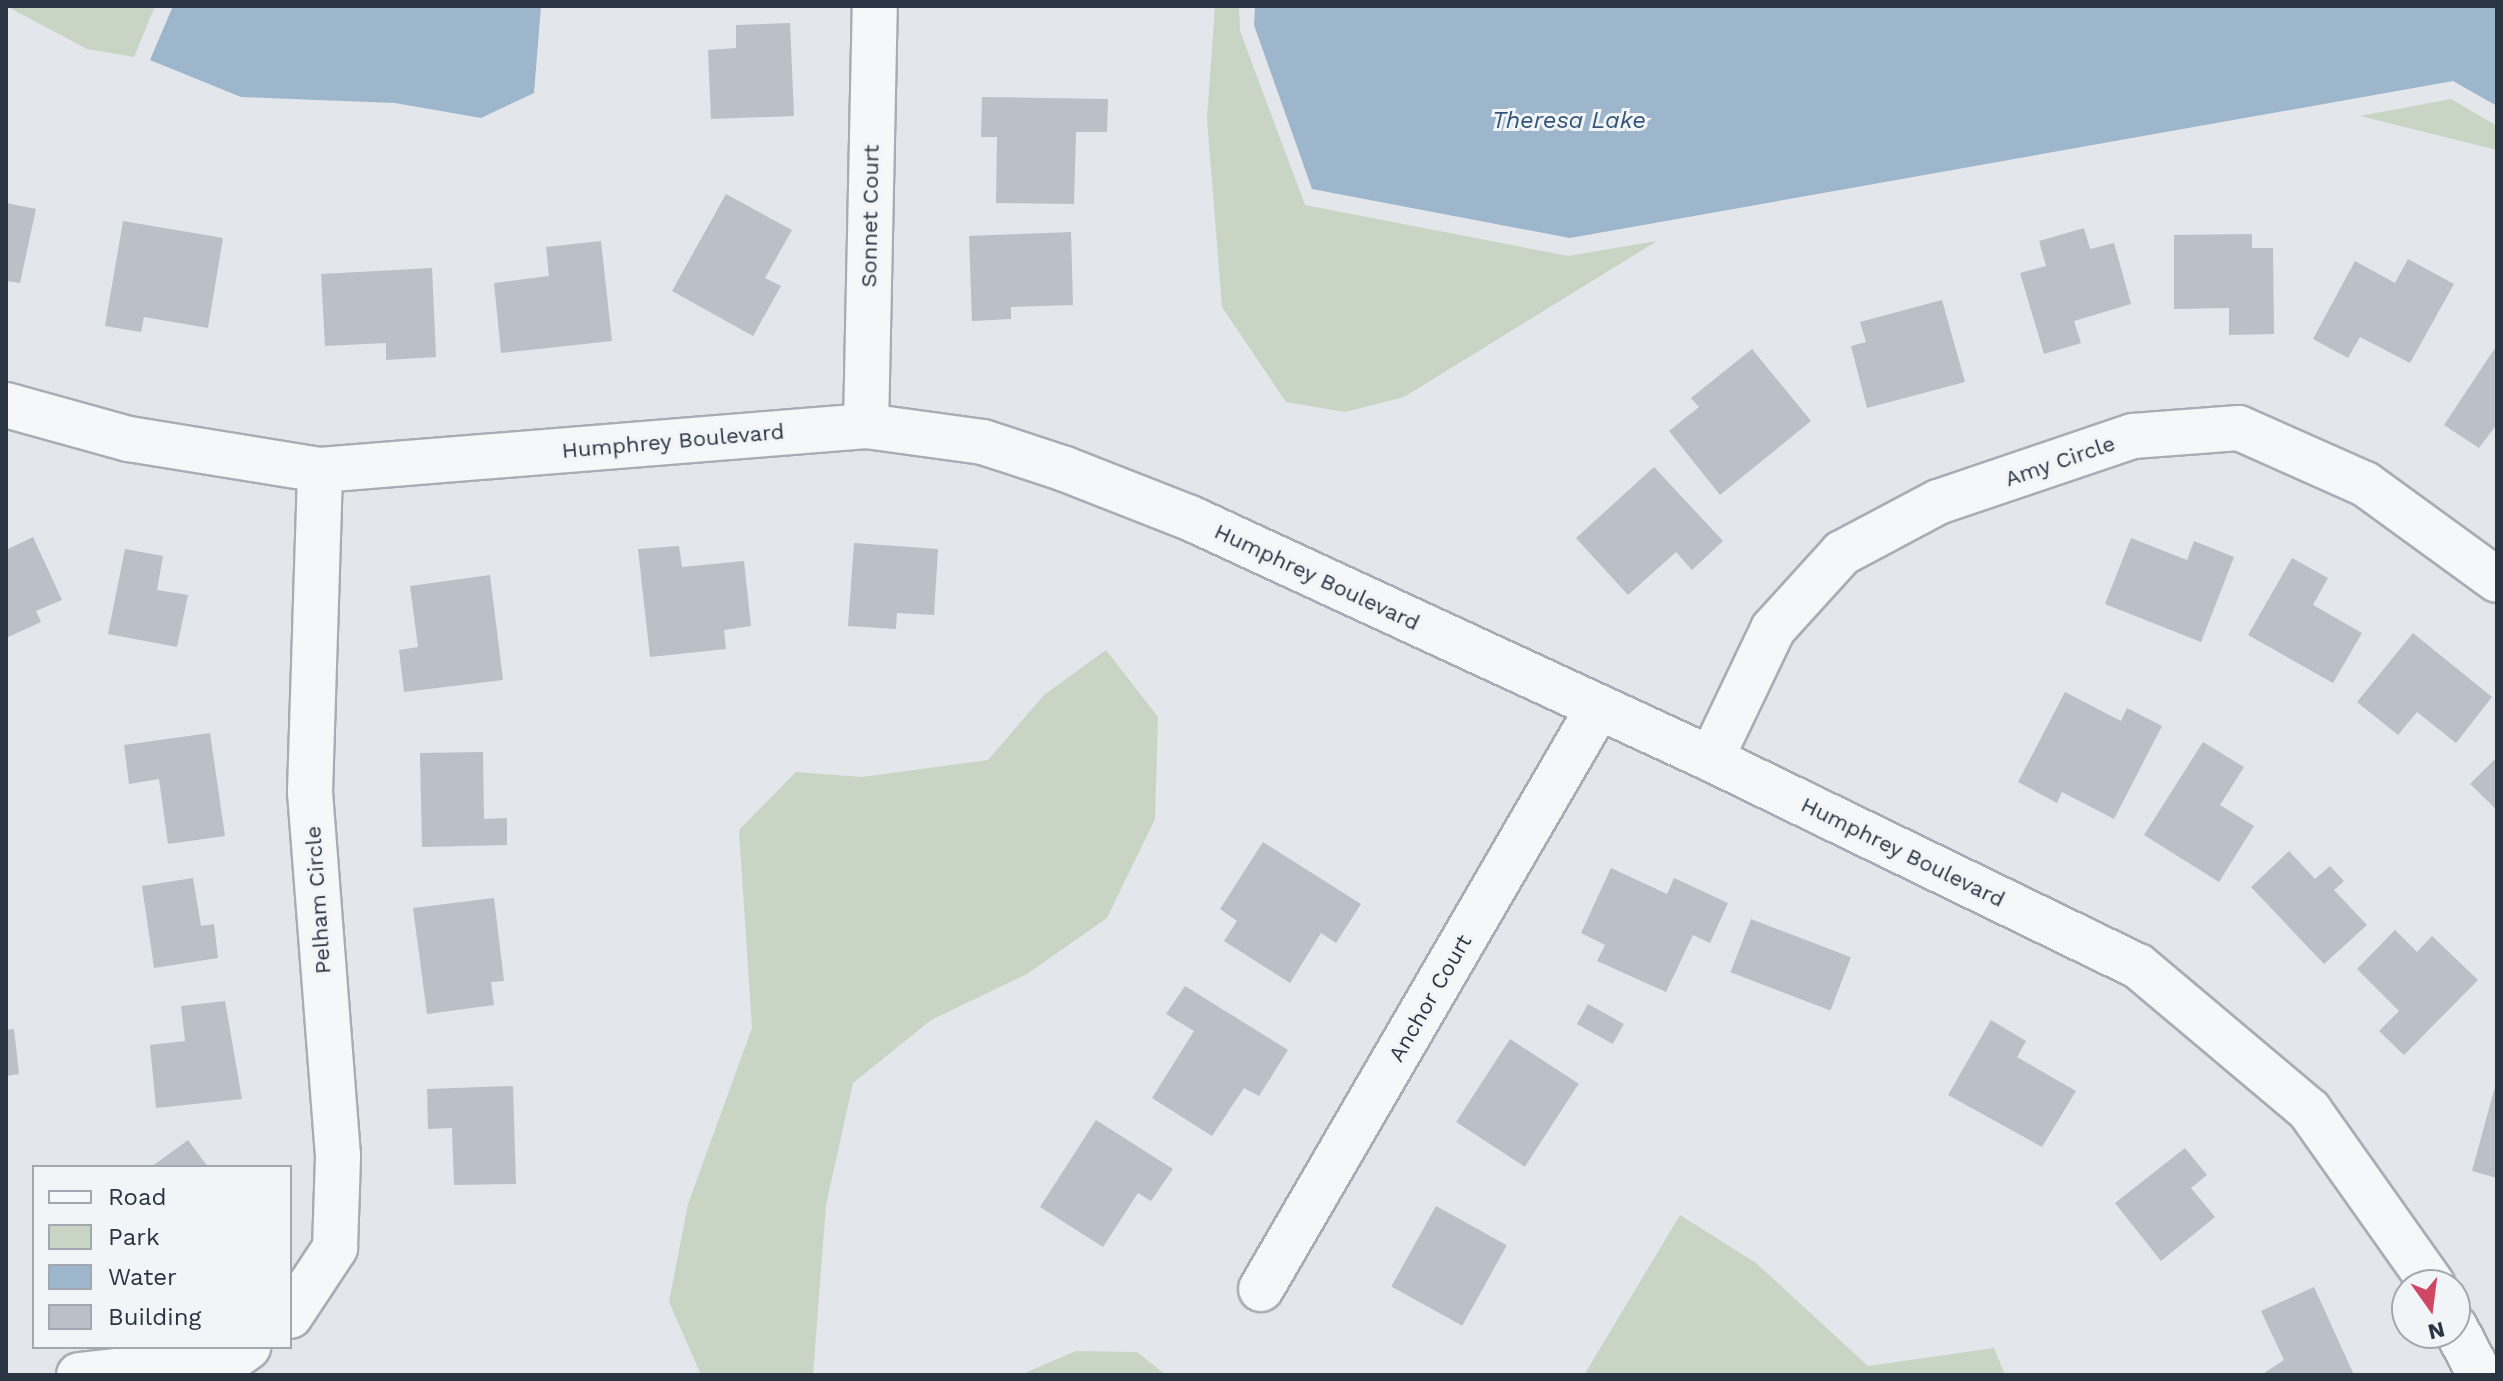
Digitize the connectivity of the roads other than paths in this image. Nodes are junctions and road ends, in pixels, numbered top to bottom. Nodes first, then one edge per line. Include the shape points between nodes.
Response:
1 (875, 6) edge
2 (6, 405) edge
3 (866, 426) junction
4 (320, 470) junction
5 (2497, 580) edge
6 (1598, 708) junction
7 (1711, 759) junction
8 (2422, 1269) edge
9 (1261, 1289) dead end
10 (292, 1313) edge
11 (245, 1349) edge
12 (2466, 1349) edge
13 (79, 1375) edge
14 (2480, 1375) edge

1 - 3 street, Sonnet Court
2 - 4 street, Humphrey Boulevard via 129,439
3 - 4 street, Humphrey Boulevard
3 - 6 street, Humphrey Boulevard via 983,442 1065,469 1190,518
4 - 10 street, Pelham Circle via 310,792 338,1156 335,1248
5 - 7 street, Amy Circle via 2365,484 2239,428 2133,436 1938,502 1842,553 1773,629
6 - 7 street, Humphrey Boulevard
6 - 9 street, Anchor Court
7 - 8 street, Humphrey Boulevard via 2138,966 2309,1110
11 - 13 street via 233,1358
12 - 14 street

